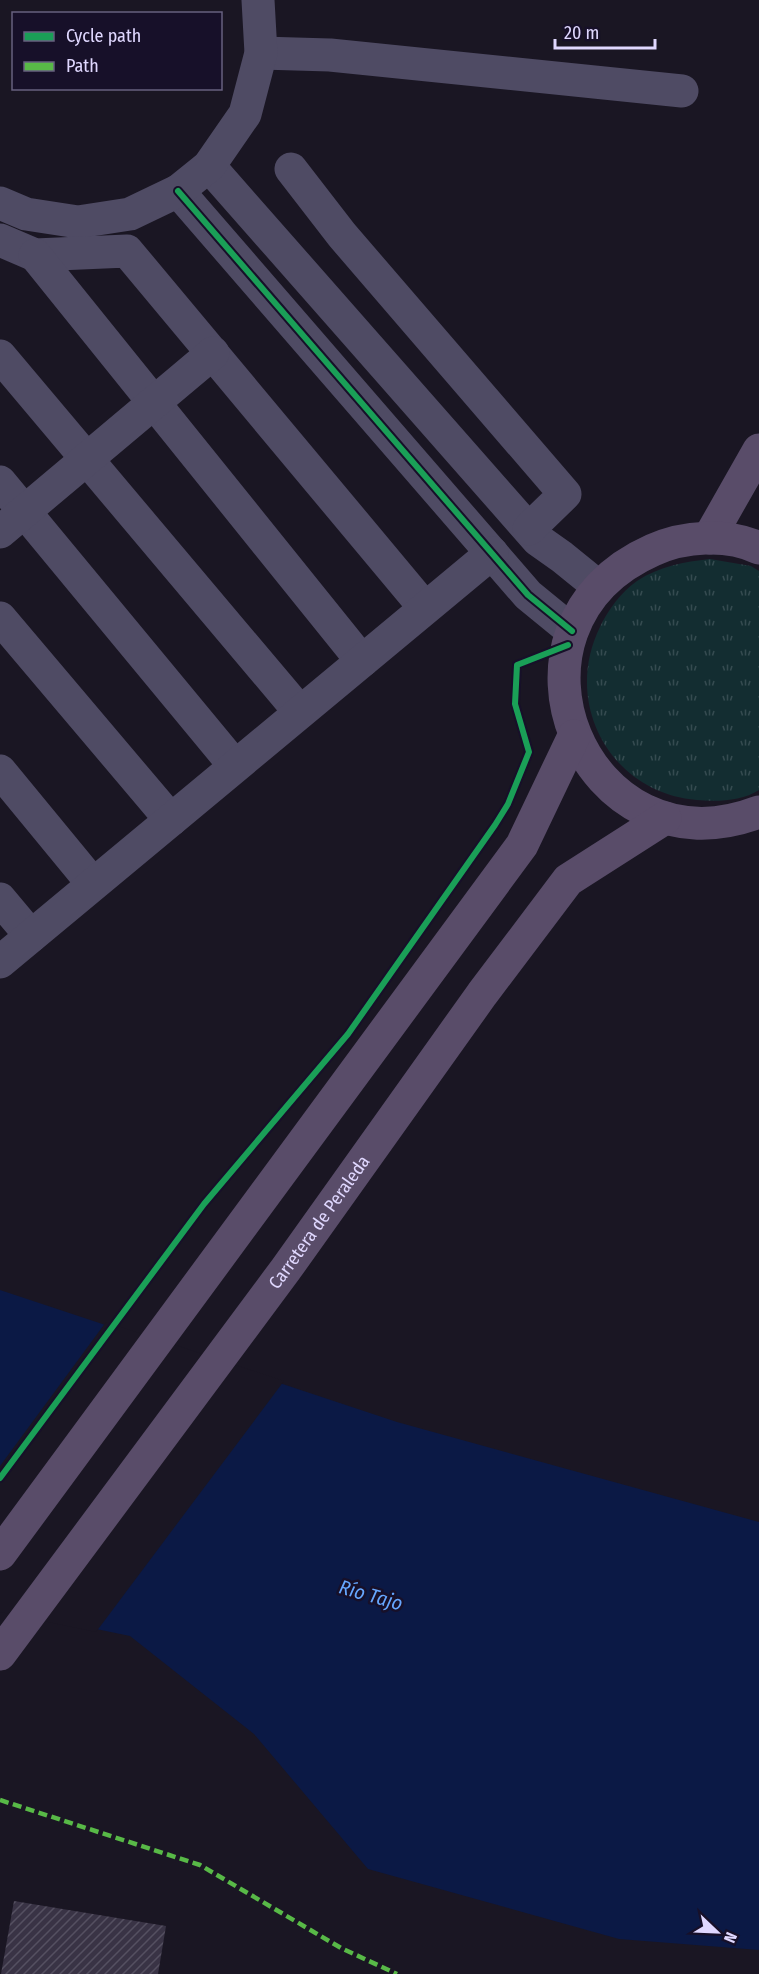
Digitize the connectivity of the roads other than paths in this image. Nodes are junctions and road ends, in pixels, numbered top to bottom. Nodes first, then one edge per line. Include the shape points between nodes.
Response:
1 (258, 0) edge
2 (261, 53) junction
3 (682, 91) dead end
4 (209, 166) junction
5 (291, 169) dead end
6 (178, 191) junction
7 (0, 203) edge
8 (0, 240) edge
9 (35, 255) junction
10 (213, 353) junction
11 (0, 356) edge
12 (154, 402) junction
13 (759, 450) edge
14 (87, 459) junction
15 (0, 482) edge
16 (24, 512) junction
17 (529, 529) junction
18 (0, 532) edge
19 (709, 538) junction
20 (759, 548) edge
21 (492, 553) junction
22 (599, 587) junction
23 (425, 608) junction
24 (0, 618) edge
25 (572, 631) junction
26 (362, 661) junction
27 (300, 712) junction
28 (574, 736) junction
29 (235, 766) junction
30 (0, 771) edge
31 (759, 812) edge
32 (665, 818) junction
33 (171, 820) junction
34 (93, 884) junction
35 (0, 899) edge
36 (31, 936) junction
37 (0, 962) edge
38 (0, 1554) edge
39 (0, 1654) edge

1 - 2 street
2 - 3 street via 330,56
2 - 4 street via 244,114
4 - 6 street
4 - 17 street
5 - 17 street via 342,235 566,494
6 - 7 street via 130,214 78,222 26,214
6 - 21 street
8 - 9 street
9 - 10 street via 127,251
9 - 12 street
10 - 12 street
10 - 23 street
11 - 14 street
12 - 14 street
12 - 26 street
13 - 19 main road
14 - 16 street
14 - 27 street
15 - 16 street
16 - 18 street
16 - 29 street
17 - 22 street
19 - 20 main road
19 - 22 main road via 658,547 630,560
21 - 23 street
21 - 25 street via 528,594
22 - 25 main road
23 - 26 street
24 - 33 street
25 - 28 main road via 564,675 566,706
26 - 27 street
27 - 29 street
28 - 32 main road via 596,772 627,801
28 - 38 main road via 522,845
29 - 33 street
30 - 34 street
31 - 32 main road via 740,820 702,824
32 - 39 main road, Carretera de Peraleda via 568,880
33 - 34 street
34 - 36 street
35 - 36 street
36 - 37 street

